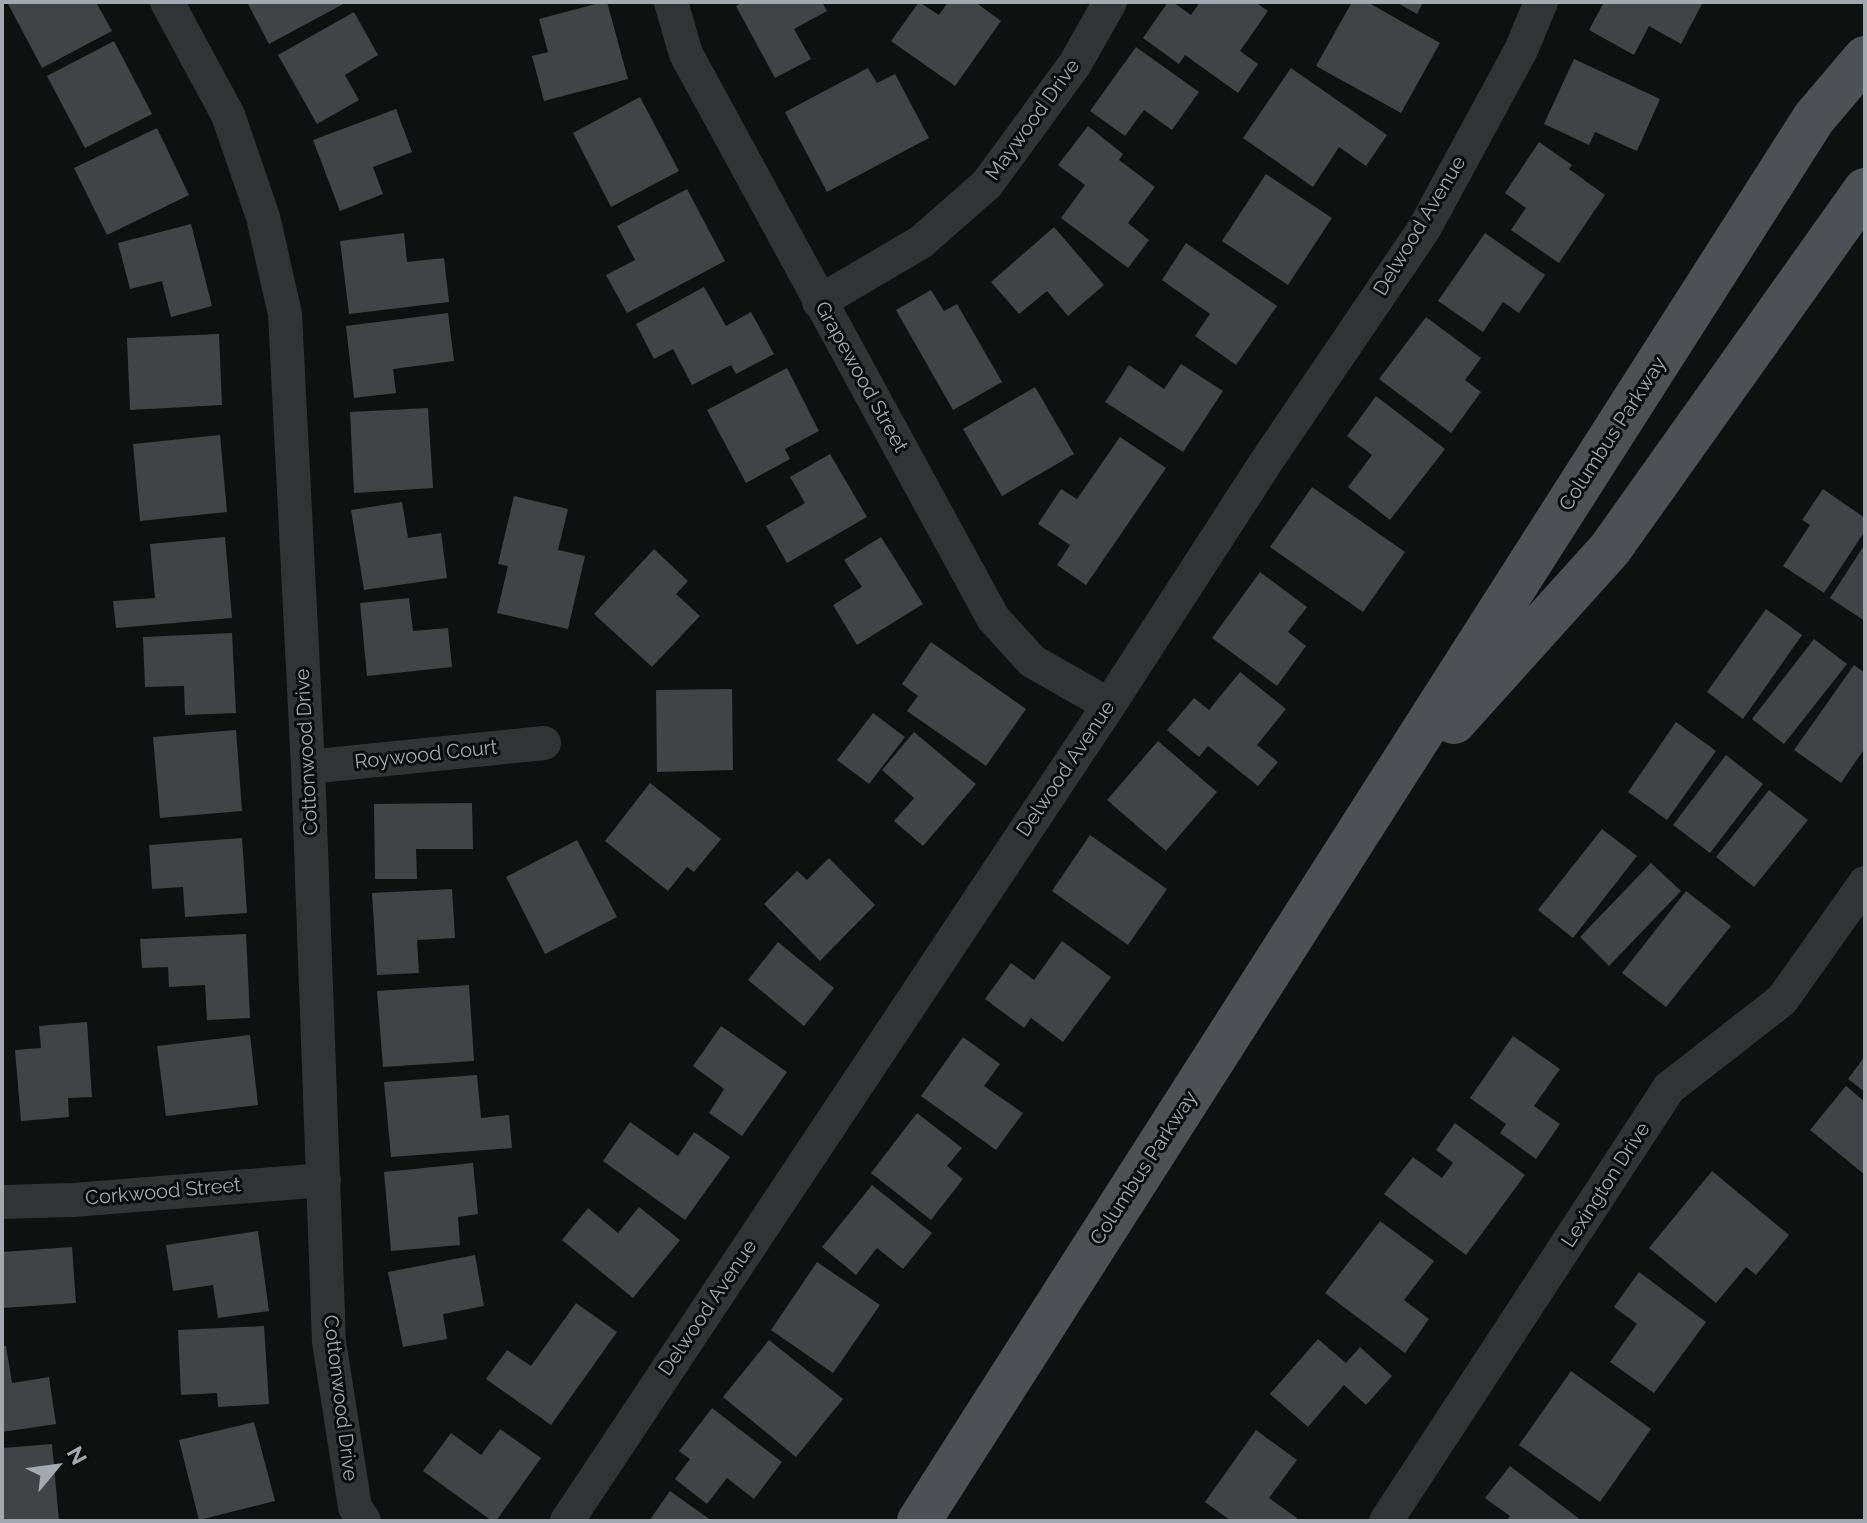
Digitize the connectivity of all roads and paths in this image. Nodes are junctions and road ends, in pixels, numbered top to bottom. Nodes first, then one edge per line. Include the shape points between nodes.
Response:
1 (167, 2) edge
2 (671, 2) edge
3 (1110, 2) edge
4 (1541, 2) edge
5 (1865, 58) edge
6 (1865, 190) edge
7 (819, 302) junction
8 (1109, 705) junction
9 (544, 743) dead end
10 (308, 767) junction
11 (1369, 816) junction
12 (1865, 883) edge
13 (324, 1180) junction
14 (2, 1202) edge
15 (364, 1521) edge
16 (567, 1521) edge
17 (919, 1521) edge
18 (1386, 1521) edge

1 - 10 street, Cottonwood Drive via 228,115 263,217 285,314
2 - 7 street, Grapewood Street via 686,54
3 - 7 street, Maywood Drive via 1075,64 987,184 921,242
4 - 8 street, Delwood Avenue via 1521,50 1424,229
5 - 11 main road, Columbus Parkway via 1814,118
6 - 11 main road, Columbus Parkway via 1610,549
7 - 8 street, Grapewood Street via 993,618 1032,661
8 - 16 street, Delwood Avenue
9 - 10 street, Roywood Court
10 - 13 street, Cottonwood Drive
11 - 17 main road, Columbus Parkway
12 - 18 street, Lexington Drive via 1782,1000 1669,1088
13 - 14 street, Corkwood Street
13 - 15 street, Cottonwood Drive via 329,1342 355,1507

